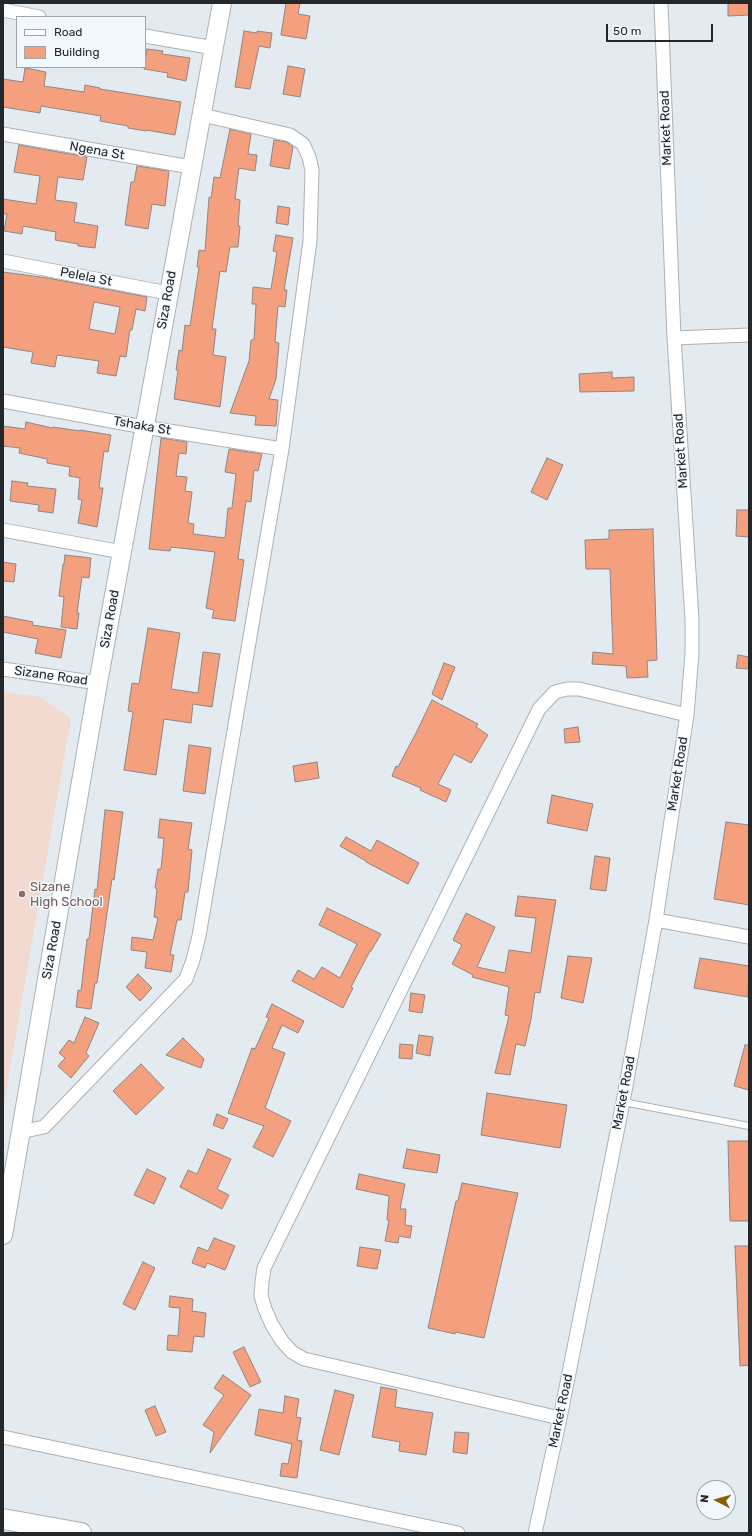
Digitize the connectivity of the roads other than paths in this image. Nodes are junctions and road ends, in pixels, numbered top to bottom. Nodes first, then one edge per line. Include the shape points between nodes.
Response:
1 (222, 3) edge
2 (661, 3) edge
3 (3, 10) edge
4 (34, 16) edge
5 (146, 36) edge
6 (214, 48) junction
7 (202, 115) junction
8 (3, 134) edge
9 (191, 168) junction
10 (3, 261) edge
11 (168, 293) junction
12 (749, 335) edge
13 (674, 338) junction
14 (3, 401) edge
15 (144, 427) junction
16 (282, 449) junction
17 (3, 530) edge
18 (122, 552) junction
19 (3, 669) edge
20 (98, 683) junction
21 (687, 714) junction
22 (656, 920) junction
23 (749, 937) edge
24 (623, 1102) junction
25 (749, 1126) edge
26 (20, 1132) junction
27 (3, 1235) edge
28 (560, 1418) junction
29 (3, 1437) edge
30 (3, 1519) edge
31 (81, 1533) edge
32 (458, 1533) edge
33 (535, 1533) edge

1 - 6 street, Siza Road
2 - 13 street, Market Road
3 - 4 street
5 - 6 street
6 - 7 street, Siza Road
7 - 9 street, Siza Road
7 - 16 street via 290,135 303,144 309,157 312,170 310,241
8 - 9 street, Ngena St
9 - 11 street, Siza Road
10 - 11 street, Pelela St
11 - 15 street, Siza Road
12 - 13 street
13 - 21 street, Market Road via 692,619
14 - 15 street, Tshaka St
15 - 16 street, Tshaka St
15 - 18 street, Siza Road
16 - 26 street via 199,936 186,979 44,1127
17 - 18 street
18 - 20 street, Siza Road
19 - 20 street, Sizane Road
20 - 26 street, Siza Road
21 - 22 street, Market Road
21 - 28 street via 579,689 555,692 539,709 264,1268 261,1296 265,1310 282,1340 292,1352 304,1359
22 - 23 street
22 - 24 street, Market Road
24 - 25 lane
24 - 28 street, Market Road
26 - 27 street, Siza Road
28 - 33 street, Market Road
29 - 32 street
30 - 31 main road

